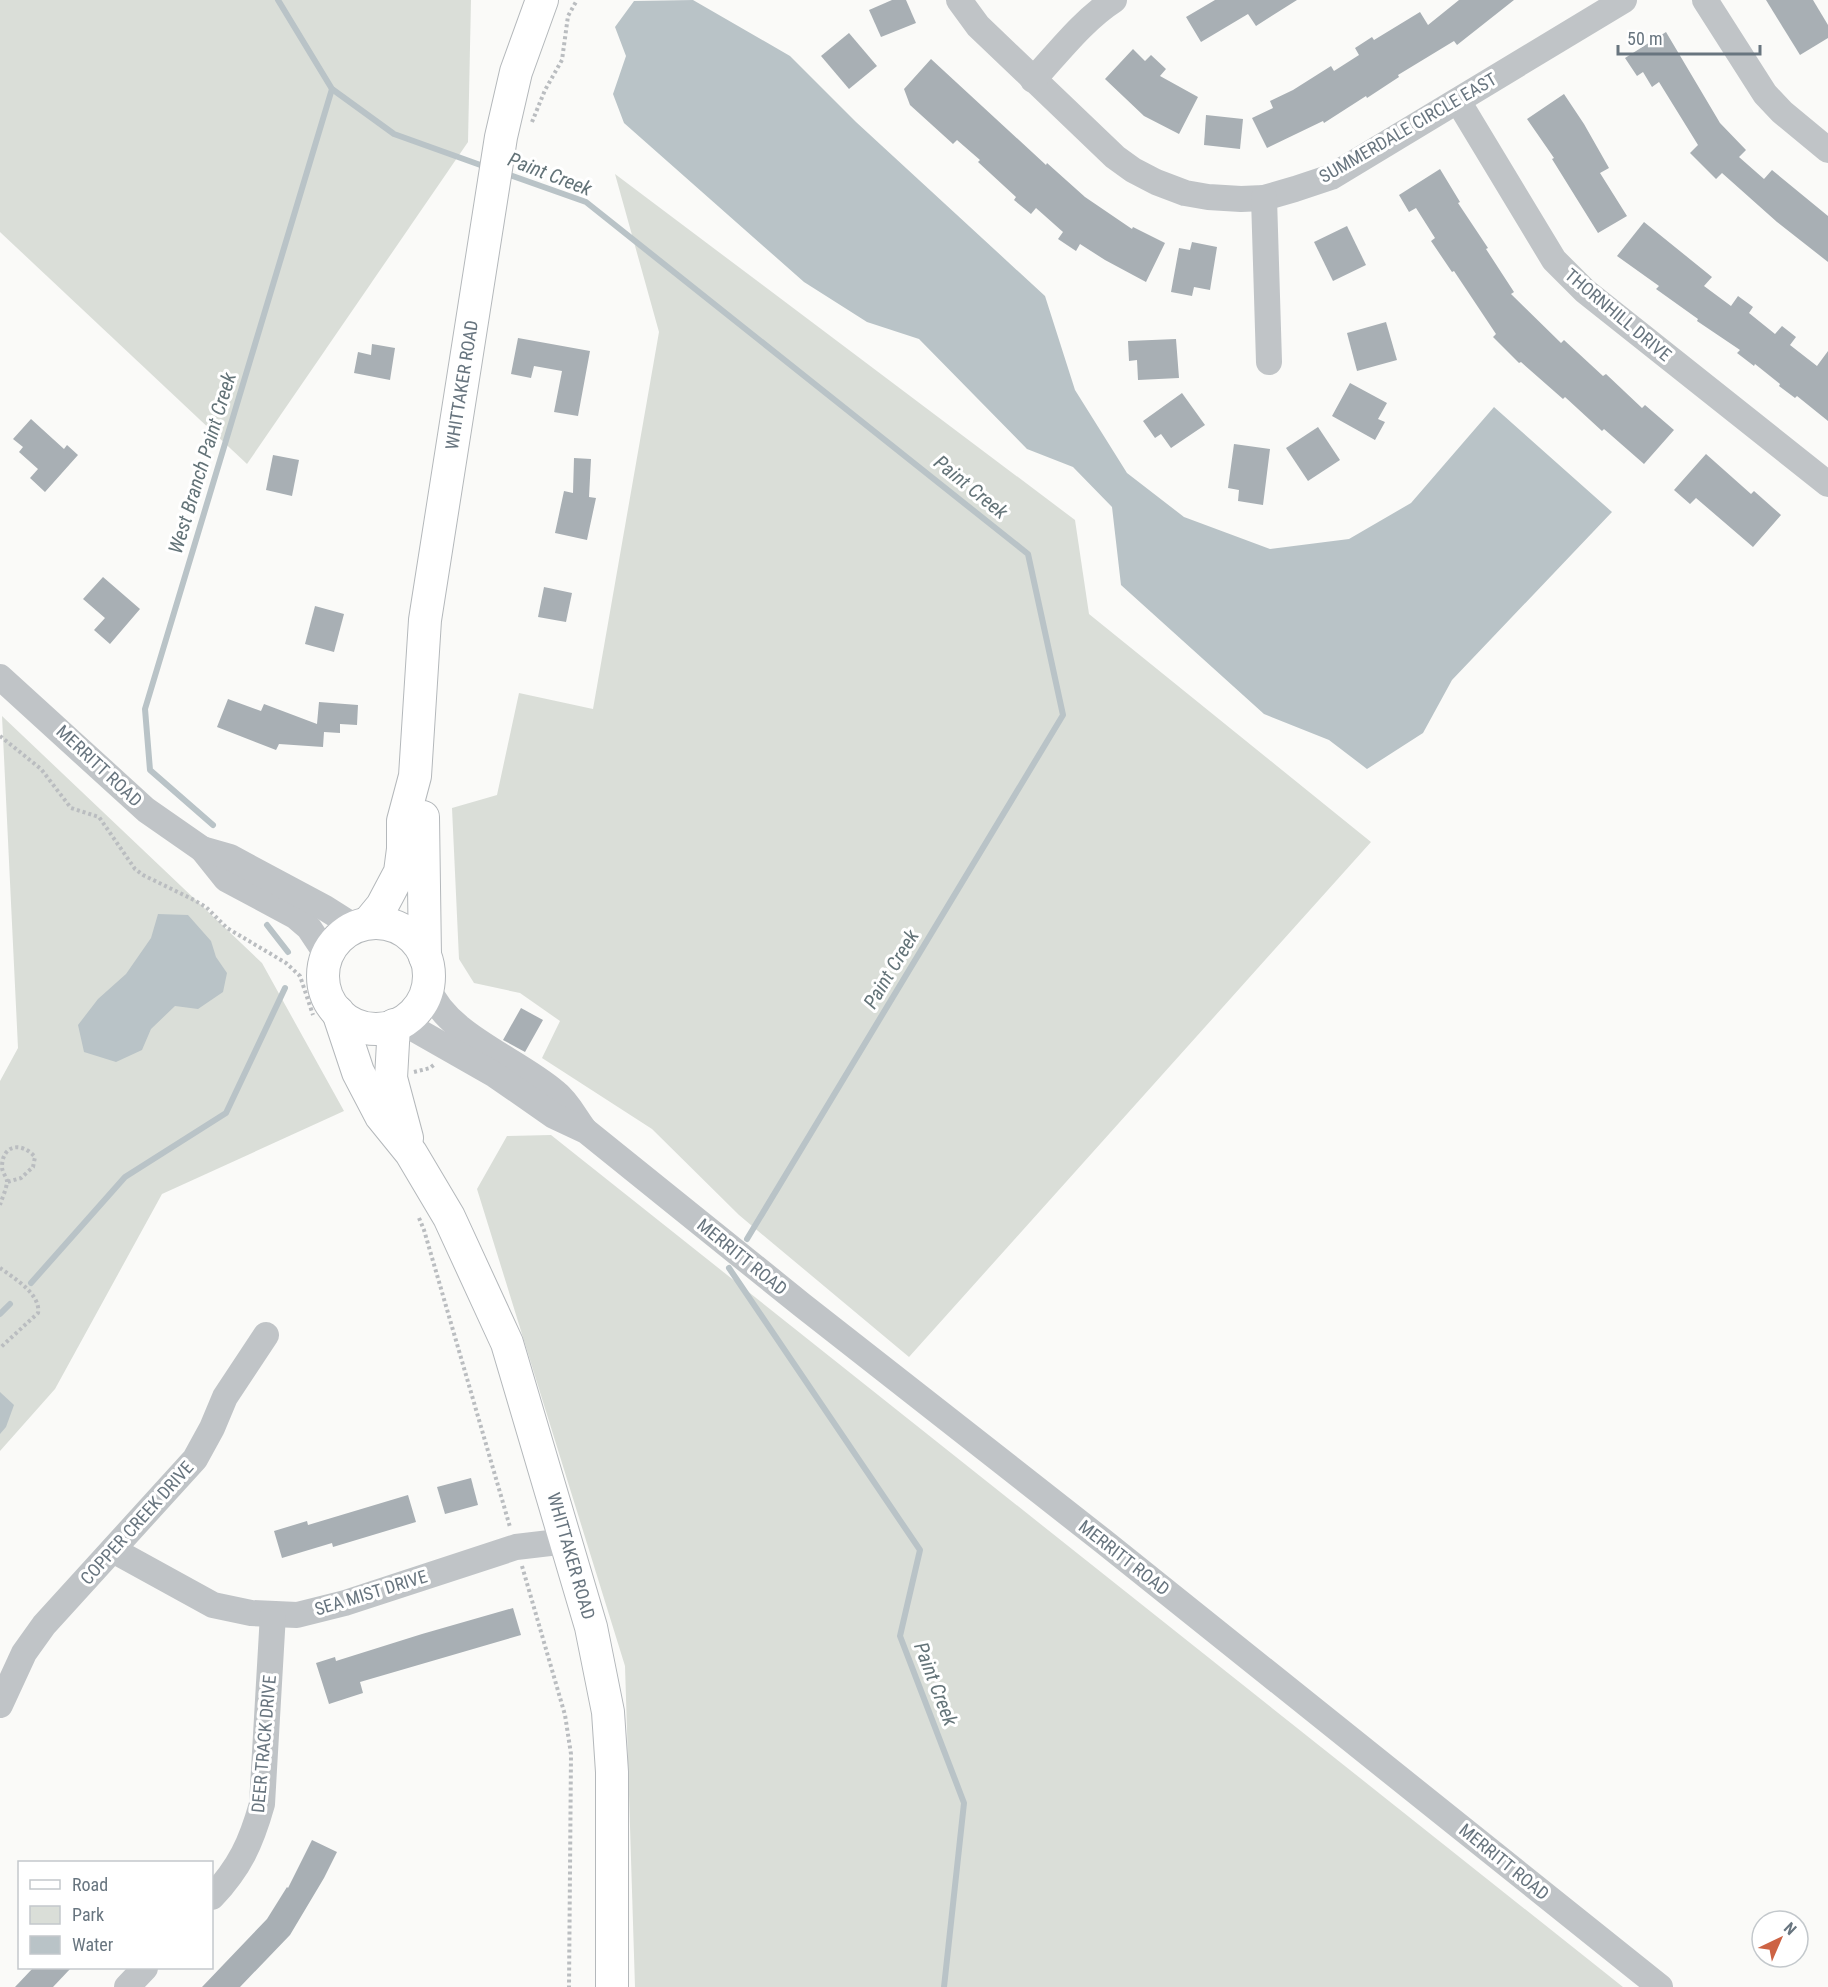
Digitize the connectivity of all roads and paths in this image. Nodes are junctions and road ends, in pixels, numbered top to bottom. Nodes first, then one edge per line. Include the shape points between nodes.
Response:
1 (542, 0) edge
2 (576, 0) edge
3 (959, 0) edge
4 (1114, 0) edge
5 (1624, 0) edge
6 (1705, 0) edge
7 (1034, 80) junction
8 (1458, 101) junction
9 (515, 134) junction
10 (1828, 150) edge
11 (1264, 198) junction
12 (1269, 362) dead end
13 (1828, 484) edge
14 (0, 677) edge
15 (0, 736) edge
16 (415, 776) junction
17 (202, 849) junction
18 (361, 925) junction
19 (327, 955) junction
20 (425, 957) junction
21 (428, 987) junction
22 (326, 1016) junction
23 (398, 1023) junction
24 (439, 1055) dead end
25 (410, 1072) dead end
26 (586, 1131) junction
27 (411, 1153) junction
28 (7, 1182) junction
29 (0, 1205) edge
30 (413, 1209) dead end
31 (0, 1268) edge
32 (266, 1335) dead end
33 (0, 1348) edge
34 (512, 1534) dead end
35 (567, 1541) junction
36 (113, 1550) junction
37 (520, 1561) dead end
38 (273, 1614) junction
39 (0, 1705) edge
40 (213, 1896) edge
41 (144, 1969) edge
42 (127, 1987) edge
43 (569, 1987) edge
44 (612, 1987) edge
45 (1660, 1987) edge

1 - 9 main road, WHITTAKER ROAD via 516,72
2 - 9 path via 568,16 562,60
3 - 7 street, SUMMERDALE CIRCLE EAST via 978,26
4 - 7 street
5 - 8 street, SUMMERDALE CIRCLE EAST
6 - 10 street via 1765,94
7 - 11 street, SUMMERDALE CIRCLE EAST via 1115,157 1156,182 1208,197
8 - 11 street, SUMMERDALE CIRCLE EAST via 1331,177
8 - 13 street, THORNHILL DRIVE via 1554,260 1585,291
9 - 16 main road, WHITTAKER ROAD via 490,211 425,620
11 - 12 street
14 - 17 street, MERRITT ROAD via 146,810
15 - 22 path via 41,769 71,808 99,817 135,869 200,903 227,928 286,963 300,976
16 - 18 main road, WHITTAKER ROAD via 403,821 400,872 382,906
16 - 20 main road, WHITTAKER ROAD via 423,820
17 - 18 street, MERRITT ROAD via 230,856
17 - 19 street, MERRITT ROAD via 226,879 295,916 309,928
18 - 19 main road via 343,934
18 - 20 main road via 389,925 408,934
19 - 22 main road via 323,970 329,1000
20 - 21 main road
21 - 23 main road via 414,1013
21 - 26 street, MERRITT ROAD via 438,1008 454,1024 558,1093
22 - 23 main road via 364,1027
22 - 27 main road, WHITTAKER ROAD via 381,1116
23 - 26 street, MERRITT ROAD via 495,1075 554,1116
23 - 27 main road, WHITTAKER ROAD via 391,1078
24 - 25 path via 430,1068
26 - 45 street, MERRITT ROAD
27 - 35 main road, WHITTAKER ROAD via 449,1217 507,1343
28 - 28 path via 2,1168 5,1156 12,1148 28,1149 35,1157 33,1167 27,1174
28 - 29 path
30 - 34 path via 424,1230
31 - 33 path via 17,1280 39,1306 38,1313
32 - 36 street, COPPER CREEK DRIVE via 225,1397 195,1459
35 - 38 street, SEA MIST DRIVE via 516,1547 297,1615
35 - 44 main road, WHITTAKER ROAD via 591,1627 608,1712 612,1772
36 - 38 street, SEA MIST DRIVE via 213,1605
36 - 39 street, COPPER CREEK DRIVE via 44,1625 24,1653
37 - 43 path via 565,1715 571,1754
38 - 40 street, DEER TRACK DRIVE via 262,1804 244,1856
41 - 42 street

